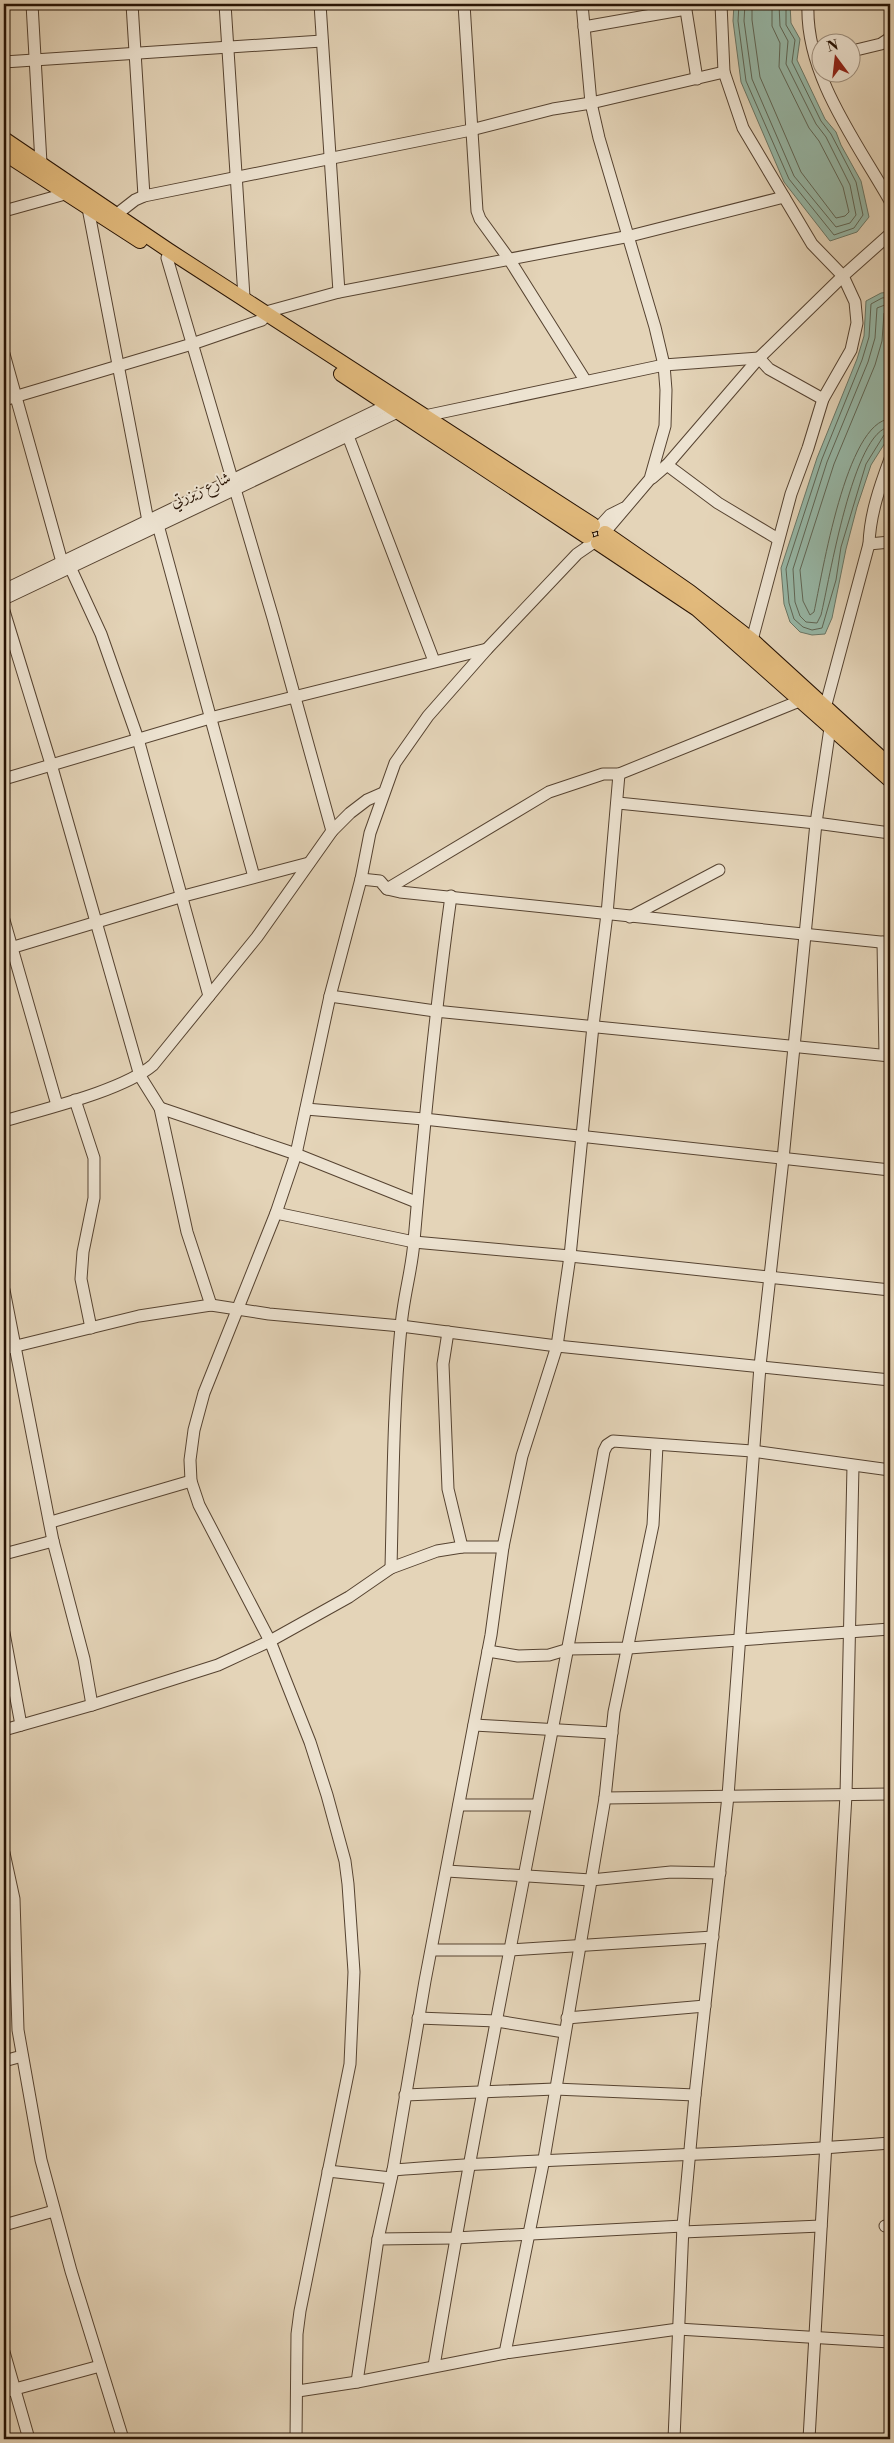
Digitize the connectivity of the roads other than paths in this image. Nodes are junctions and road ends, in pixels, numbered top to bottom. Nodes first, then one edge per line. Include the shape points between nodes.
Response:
1 (32, 4) edge
2 (132, 4) edge
3 (225, 4) edge
4 (320, 4) edge
5 (464, 4) edge
6 (582, 4) edge
7 (721, 4) edge
8 (808, 4) edge
9 (686, 6) edge
10 (584, 27) junction
11 (890, 38) edge
12 (322, 41) junction
13 (812, 44) edge
14 (228, 47) junction
15 (862, 49) edge
16 (136, 53) junction
17 (37, 59) junction
18 (4, 62) edge
19 (724, 72) junction
20 (697, 79) junction
21 (824, 82) edge
22 (591, 103) junction
23 (470, 130) junction
24 (4, 139) edge
25 (4, 153) edge
26 (329, 160) junction
27 (41, 163) junction
28 (236, 179) junction
29 (65, 194) junction
30 (144, 196) junction
31 (784, 197) junction
32 (890, 201) edge
33 (88, 208) junction
34 (4, 211) edge
35 (117, 214) junction
36 (890, 234) edge
37 (630, 236) junction
38 (167, 258) junction
39 (509, 259) junction
40 (844, 276) junction
41 (339, 292) junction
42 (244, 297) junction
43 (264, 316) junction
44 (192, 344) junction
45 (4, 354) edge
46 (759, 358) junction
47 (664, 365) junction
48 (117, 367) junction
49 (585, 380) junction
50 (15, 397) junction
51 (822, 399) junction
52 (4, 400) edge
53 (405, 410) junction
54 (348, 436) junction
55 (890, 459) edge
56 (666, 465) junction
57 (650, 480) junction
58 (233, 486) junction
59 (153, 523) junction
60 (596, 534) junction
61 (778, 540) junction
62 (890, 542) edge
63 (869, 544) junction
64 (67, 566) junction
65 (4, 590) edge
66 (4, 599) edge
67 (4, 611) edge
68 (752, 640) junction
69 (487, 649) junction
70 (434, 661) junction
71 (295, 696) junction
72 (802, 700) junction
73 (825, 708) junction
74 (210, 718) junction
75 (830, 728) junction
76 (138, 739) junction
77 (51, 764) junction
78 (890, 766) edge
79 (619, 774) junction
80 (4, 779) edge
81 (890, 780) edge
82 (383, 793) junction
83 (618, 803) junction
84 (816, 823) junction
85 (332, 832) junction
86 (890, 833) edge
87 (309, 864) junction
88 (719, 870) dead end
89 (254, 877) junction
90 (361, 879) junction
91 (387, 889) junction
92 (451, 896) junction
93 (180, 897) junction
94 (607, 914) junction
95 (630, 917) junction
96 (4, 920) edge
97 (96, 922) junction
98 (804, 934) junction
99 (886, 943) edge
100 (8, 949) edge
101 (209, 996) junction
102 (330, 996) junction
103 (435, 1011) junction
104 (593, 1026) junction
105 (795, 1047) junction
106 (888, 1056) edge
107 (140, 1076) junction
108 (75, 1100) junction
109 (57, 1105) junction
110 (160, 1108) junction
111 (306, 1109) junction
112 (424, 1119) junction
113 (4, 1121) edge
114 (582, 1136) junction
115 (296, 1154) junction
116 (783, 1159) junction
117 (890, 1170) edge
118 (416, 1202) junction
119 (276, 1213) junction
120 (414, 1242) junction
121 (570, 1256) junction
122 (770, 1279) junction
123 (4, 1290) edge
124 (890, 1290) edge
125 (212, 1305) junction
126 (238, 1309) junction
127 (401, 1326) junction
128 (91, 1328) junction
129 (448, 1332) junction
130 (16, 1346) junction
131 (557, 1346) junction
132 (4, 1349) edge
133 (760, 1366) junction
134 (890, 1380) edge
135 (657, 1444) junction
136 (752, 1451) junction
137 (853, 1466) junction
138 (890, 1470) edge
139 (191, 1481) junction
140 (51, 1522) junction
141 (53, 1541) junction
142 (462, 1547) junction
143 (503, 1547) junction
144 (4, 1554) edge
145 (391, 1568) junction
146 (890, 1629) edge
147 (848, 1632) junction
148 (4, 1633) edge
149 (270, 1641) junction
150 (738, 1641) junction
151 (629, 1648) junction
152 (569, 1649) junction
153 (488, 1651) junction
154 (92, 1705) junction
155 (474, 1725) junction
156 (21, 1726) junction
157 (4, 1730) edge
158 (552, 1731) junction
159 (612, 1733) junction
160 (890, 1794) edge
161 (846, 1795) junction
162 (728, 1796) junction
163 (604, 1798) junction
164 (459, 1805) junction
165 (537, 1805) junction
166 (4, 1853) edge
167 (447, 1871) junction
168 (720, 1874) junction
169 (525, 1876) junction
170 (591, 1880) junction
171 (9, 1900) edge
172 (714, 1937) junction
173 (580, 1946) junction
174 (432, 1950) junction
175 (510, 1950) junction
176 (705, 2006) junction
177 (418, 2018) junction
178 (567, 2018) junction
179 (496, 2022) junction
180 (564, 2032) junction
181 (22, 2056) junction
182 (4, 2060) edge
183 (555, 2089) junction
184 (484, 2092) junction
185 (405, 2095) junction
186 (694, 2095) junction
187 (890, 2143) edge
188 (825, 2148) junction
189 (689, 2153) junction
190 (544, 2159) junction
191 (469, 2163) junction
192 (328, 2171) junction
193 (392, 2174) junction
194 (54, 2211) junction
195 (4, 2224) edge
196 (821, 2226) junction
197 (683, 2229) junction
198 (531, 2234) junction
199 (455, 2238) junction
200 (378, 2239) junction
201 (678, 2329) junction
202 (816, 2337) junction
203 (890, 2342) edge
204 (4, 2352) edge
205 (505, 2353) junction
206 (100, 2366) junction
207 (434, 2366) junction
208 (357, 2382) junction
209 (9, 2391) edge
210 (298, 2391) junction
211 (29, 2439) edge
212 (123, 2439) edge
213 (296, 2439) edge
214 (674, 2439) edge
215 (809, 2439) edge

1 - 17 street
2 - 16 street
3 - 14 street
4 - 12 street
5 - 23 street
6 - 10 street
7 - 19 street
8 - 13 street
9 - 10 street
9 - 20 street
10 - 22 street
11 - 15 street
12 - 14 street
12 - 26 street
14 - 16 street
14 - 28 street
16 - 17 street
16 - 30 street
17 - 18 street
17 - 27 street
19 - 20 street
19 - 31 street via 743,128
20 - 22 street
21 - 32 street
22 - 23 street
22 - 37 street
23 - 26 street
23 - 39 street via 476,210
24 - 27 main road
25 - 29 main road
26 - 28 street
26 - 41 street
27 - 35 main road
28 - 30 street
28 - 42 street
29 - 33 main road
29 - 34 street
30 - 35 street
31 - 37 street
31 - 40 street via 812,244
33 - 38 main road
33 - 48 street
35 - 42 main road
36 - 40 street
37 - 39 street
37 - 47 street
38 - 43 main road
38 - 44 street
39 - 41 street
39 - 49 street
40 - 46 street
40 - 51 street via 855,302 857,323 851,350
41 - 43 street
42 - 43 main road
43 - 44 street
43 - 53 main road
44 - 48 street
44 - 58 street
45 - 50 street
46 - 47 street
46 - 51 street
46 - 56 street
47 - 49 street
47 - 57 street via 665,426
48 - 50 street
48 - 59 street
49 - 53 street
50 - 52 street
50 - 64 street
51 - 61 street
53 - 54 street, شارع زيزرتي
53 - 58 street, شارع زيزرتي
53 - 60 main road
54 - 58 street, شارع زيزرتي
54 - 70 street
55 - 63 street via 877,496
56 - 57 street
56 - 61 street via 718,503
57 - 60 street
58 - 59 street, شارع زيزرتي
58 - 71 street
59 - 64 street, شارع زيزرتي
59 - 74 street
60 - 68 main road via 690,592
60 - 69 street
60 - 72 main road via 697,609
61 - 68 street
62 - 63 street
63 - 73 street
64 - 65 street, شارع زيزرتي
64 - 66 street, شارع زيزرتي
64 - 76 street via 96,620
67 - 77 street
68 - 73 main road
69 - 70 street
69 - 82 street via 408,741
70 - 71 street
71 - 74 street
71 - 85 street
72 - 75 main road
72 - 79 street
73 - 78 main road
74 - 76 street
74 - 89 street
75 - 81 main road
75 - 84 street
76 - 77 street
76 - 93 street
77 - 80 street
77 - 97 street
79 - 83 street
79 - 91 street via 603,774 548,792
82 - 85 street via 350,813
82 - 90 street via 370,832
83 - 84 street
83 - 94 street
84 - 86 street
84 - 98 street
85 - 87 street
87 - 89 street
87 - 101 street via 257,937
88 - 95 street
89 - 93 street
90 - 91 street via 380,881
90 - 102 street
91 - 92 street
92 - 94 street
92 - 103 street
93 - 97 street
93 - 101 street
94 - 95 street
94 - 104 street
95 - 98 street
96 - 100 street
97 - 100 street
97 - 107 street
98 - 99 street
98 - 105 street
99 - 106 street
100 - 109 street
101 - 107 street via 166,1052
102 - 103 street
102 - 111 street
103 - 104 street
103 - 112 street
104 - 105 street
104 - 114 street
105 - 106 street
105 - 116 street
107 - 108 street
107 - 110 street
108 - 109 street
108 - 128 street via 94,1158 94,1198 81,1279
109 - 113 street
110 - 115 street
110 - 125 street via 187,1232
111 - 112 street
111 - 115 street
112 - 114 street
112 - 118 street
114 - 116 street
114 - 121 street
115 - 118 street
115 - 119 street
116 - 117 street
116 - 122 street
118 - 120 street
119 - 120 street
119 - 126 street
120 - 121 street
120 - 127 street
121 - 122 street
121 - 131 street
122 - 124 street
122 - 133 street
123 - 130 street
125 - 126 street
125 - 128 street via 139,1316
126 - 127 street
126 - 139 street via 198,1408 190,1460
127 - 129 street
127 - 145 street via 394,1434
128 - 130 street
129 - 131 street
129 - 142 street via 444,1364 448,1489
130 - 132 street
130 - 140 street
131 - 133 street
131 - 143 street via 522,1456
133 - 134 street
133 - 136 street
135 - 136 street
135 - 151 street via 653,1525
135 - 152 street via 614,1441 604,1451
136 - 137 street
136 - 150 street
137 - 138 street
137 - 147 street
139 - 140 street
139 - 149 street via 199,1505
140 - 141 street
141 - 144 street
141 - 154 street via 84,1659
142 - 143 street
142 - 145 street via 437,1551
143 - 153 street
145 - 149 street via 349,1597
146 - 147 street
147 - 150 street
147 - 161 street
148 - 156 street
149 - 154 street via 218,1664
149 - 192 street via 327,1795 345,1860 349,1892 354,1972 353,2040
150 - 151 street
150 - 162 street
151 - 152 street
151 - 159 street
152 - 153 street via 533,1656
152 - 158 street
153 - 155 street
154 - 156 street
155 - 158 street
155 - 164 street
156 - 157 street
158 - 159 street
158 - 165 street
159 - 163 street
160 - 161 street
161 - 162 street
161 - 188 street
162 - 163 street
162 - 168 street
163 - 170 street
164 - 165 street
164 - 167 street
165 - 169 street
166 - 171 street
167 - 169 street
167 - 174 street
168 - 170 street via 670,1872
168 - 172 street
169 - 170 street
169 - 175 street
170 - 173 street
171 - 181 street
172 - 173 street
172 - 176 street
173 - 175 street
173 - 178 street
174 - 175 street
174 - 177 street
175 - 179 street
176 - 178 street
176 - 186 street
177 - 179 street
177 - 185 street
178 - 180 street
179 - 180 street
179 - 184 street
180 - 183 street
181 - 182 street
181 - 194 street
183 - 184 street
183 - 186 street
183 - 190 street
184 - 185 street
184 - 191 street
185 - 193 street
186 - 189 street
187 - 188 street
188 - 189 street
188 - 196 street
189 - 190 street
189 - 197 street
190 - 191 street
190 - 198 street
191 - 193 street
191 - 199 street
192 - 193 street
192 - 210 street via 300,2311
193 - 200 street
194 - 195 street
194 - 206 street
196 - 197 street
196 - 202 street
197 - 198 street
197 - 201 street
198 - 199 street
198 - 205 street
199 - 200 street
199 - 207 street
200 - 208 street
201 - 202 street
201 - 205 street
201 - 214 street
202 - 203 street
202 - 215 street
204 - 209 street
205 - 207 street
206 - 209 street
206 - 212 street
207 - 208 street
208 - 210 street
209 - 211 street
210 - 213 street

